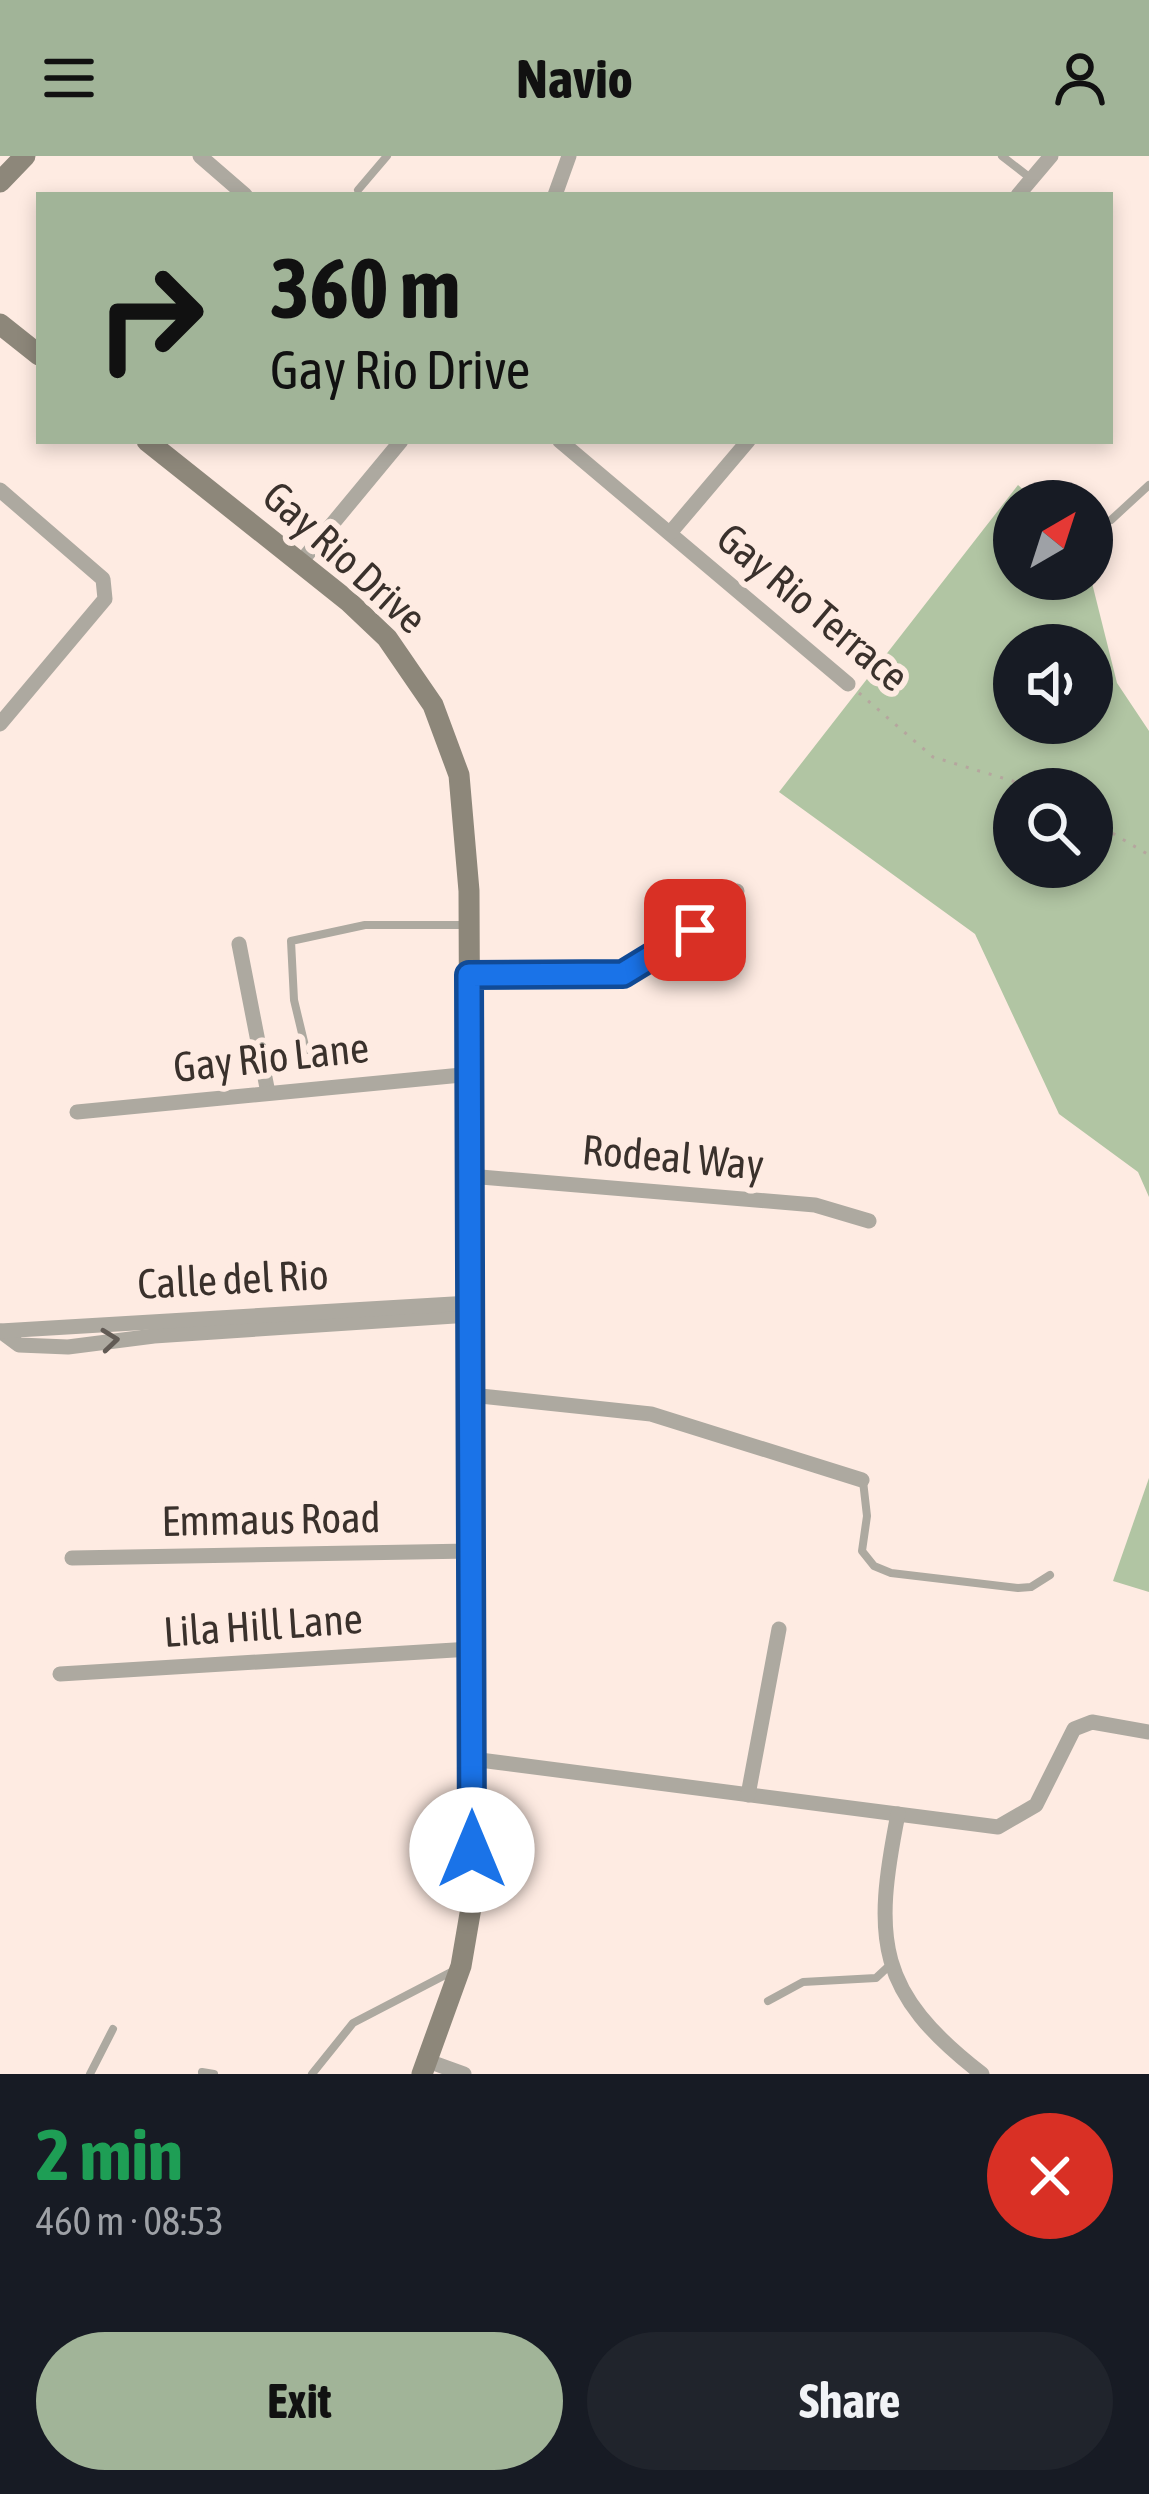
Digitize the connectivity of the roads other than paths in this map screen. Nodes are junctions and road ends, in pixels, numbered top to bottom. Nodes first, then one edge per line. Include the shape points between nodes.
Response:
1 (25, 156) edge
2 (200, 156) edge
3 (387, 156) edge
4 (568, 156) edge
5 (1002, 156) edge
6 (1051, 156) edge
7 (1031, 179) junction
8 (0, 182) edge
9 (358, 190) dead end
10 (242, 192) edge
11 (556, 192) edge
12 (1020, 192) edge
13 (0, 324) edge
14 (36, 353) edge
15 (151, 444) edge
16 (399, 444) edge
17 (569, 444) edge
18 (745, 444) edge
19 (1149, 485) edge
20 (0, 490) edge
21 (1113, 519) edge
22 (670, 533) junction
23 (300, 563) junction
24 (848, 684) road end
25 (0, 724) edge
26 (737, 891) dead end
27 (468, 925) junction
28 (239, 944) dead end
29 (469, 975) junction
30 (306, 1050) dead end
31 (472, 1074) junction
32 (268, 1093) junction
33 (77, 1112) dead end
34 (470, 1176) junction
35 (869, 1221) dead end
36 (470, 1309) junction
37 (0, 1331) edge
38 (471, 1395) junction
39 (862, 1480) joint
40 (471, 1551) junction
41 (72, 1558) dead end
42 (1050, 1574) dead end
43 (779, 1629) dead end
44 (471, 1648) junction
45 (60, 1674) dead end
46 (1149, 1732) edge
47 (472, 1759) junction
48 (748, 1795) junction
49 (898, 1814) junction
50 (891, 1964) junction
51 (461, 1966) junction
52 (768, 2002) dead end
53 (113, 2029) dead end
54 (425, 2068) edge
55 (202, 2072) edge
56 (90, 2074) edge
57 (214, 2074) edge
58 (312, 2074) edge
59 (464, 2074) edge
60 (982, 2074) edge

1 - 8 street
2 - 10 street
3 - 9 lane
4 - 11 street
5 - 7 lane
6 - 7 street
7 - 12 street
13 - 14 street
15 - 23 street, Gay Rio Drive
16 - 23 street
17 - 22 street, Gay Rio Terrace
18 - 22 street
19 - 21 lane
20 - 25 street via 103,579 105,599
22 - 24 street, Gay Rio Terrace
23 - 27 street, Gay Rio Drive via 387,638 438,717 464,799
26 - 29 street via 695,930 623,974
27 - 29 street, Gay Rio Drive
27 - 30 lane via 365,926 291,941
28 - 32 street
29 - 31 street, Gay Rio Drive
31 - 32 street, Gay Rio Lane
31 - 34 street, Gay Rio Drive
32 - 33 street, Gay Rio Lane
34 - 35 street, Rodeal Way via 815,1205
34 - 36 street, Gay Rio Drive
36 - 37 street, Calle del Rio
36 - 38 street, Gay Rio Drive
38 - 39 street via 651,1414
38 - 40 street, Gay Rio Drive
39 - 42 lane via 862,1551 874,1566 1018,1588
40 - 41 street, Emmaus Road
40 - 44 street, Gay Rio Drive
43 - 48 street
44 - 45 street, Lila Hill Lane
44 - 47 street, Gay Rio Drive
46 - 49 street via 1092,1723 1074,1729 1036,1805 998,1827
47 - 48 street
47 - 51 street, Gay Rio Drive via 473,1896
48 - 49 street
49 - 50 street via 884,1900
50 - 52 lane via 876,1978 803,1982
50 - 60 street via 903,1998
51 - 54 street, Gay Rio Drive
51 - 58 lane via 352,2023
53 - 56 lane
54 - 59 street
55 - 57 lane

